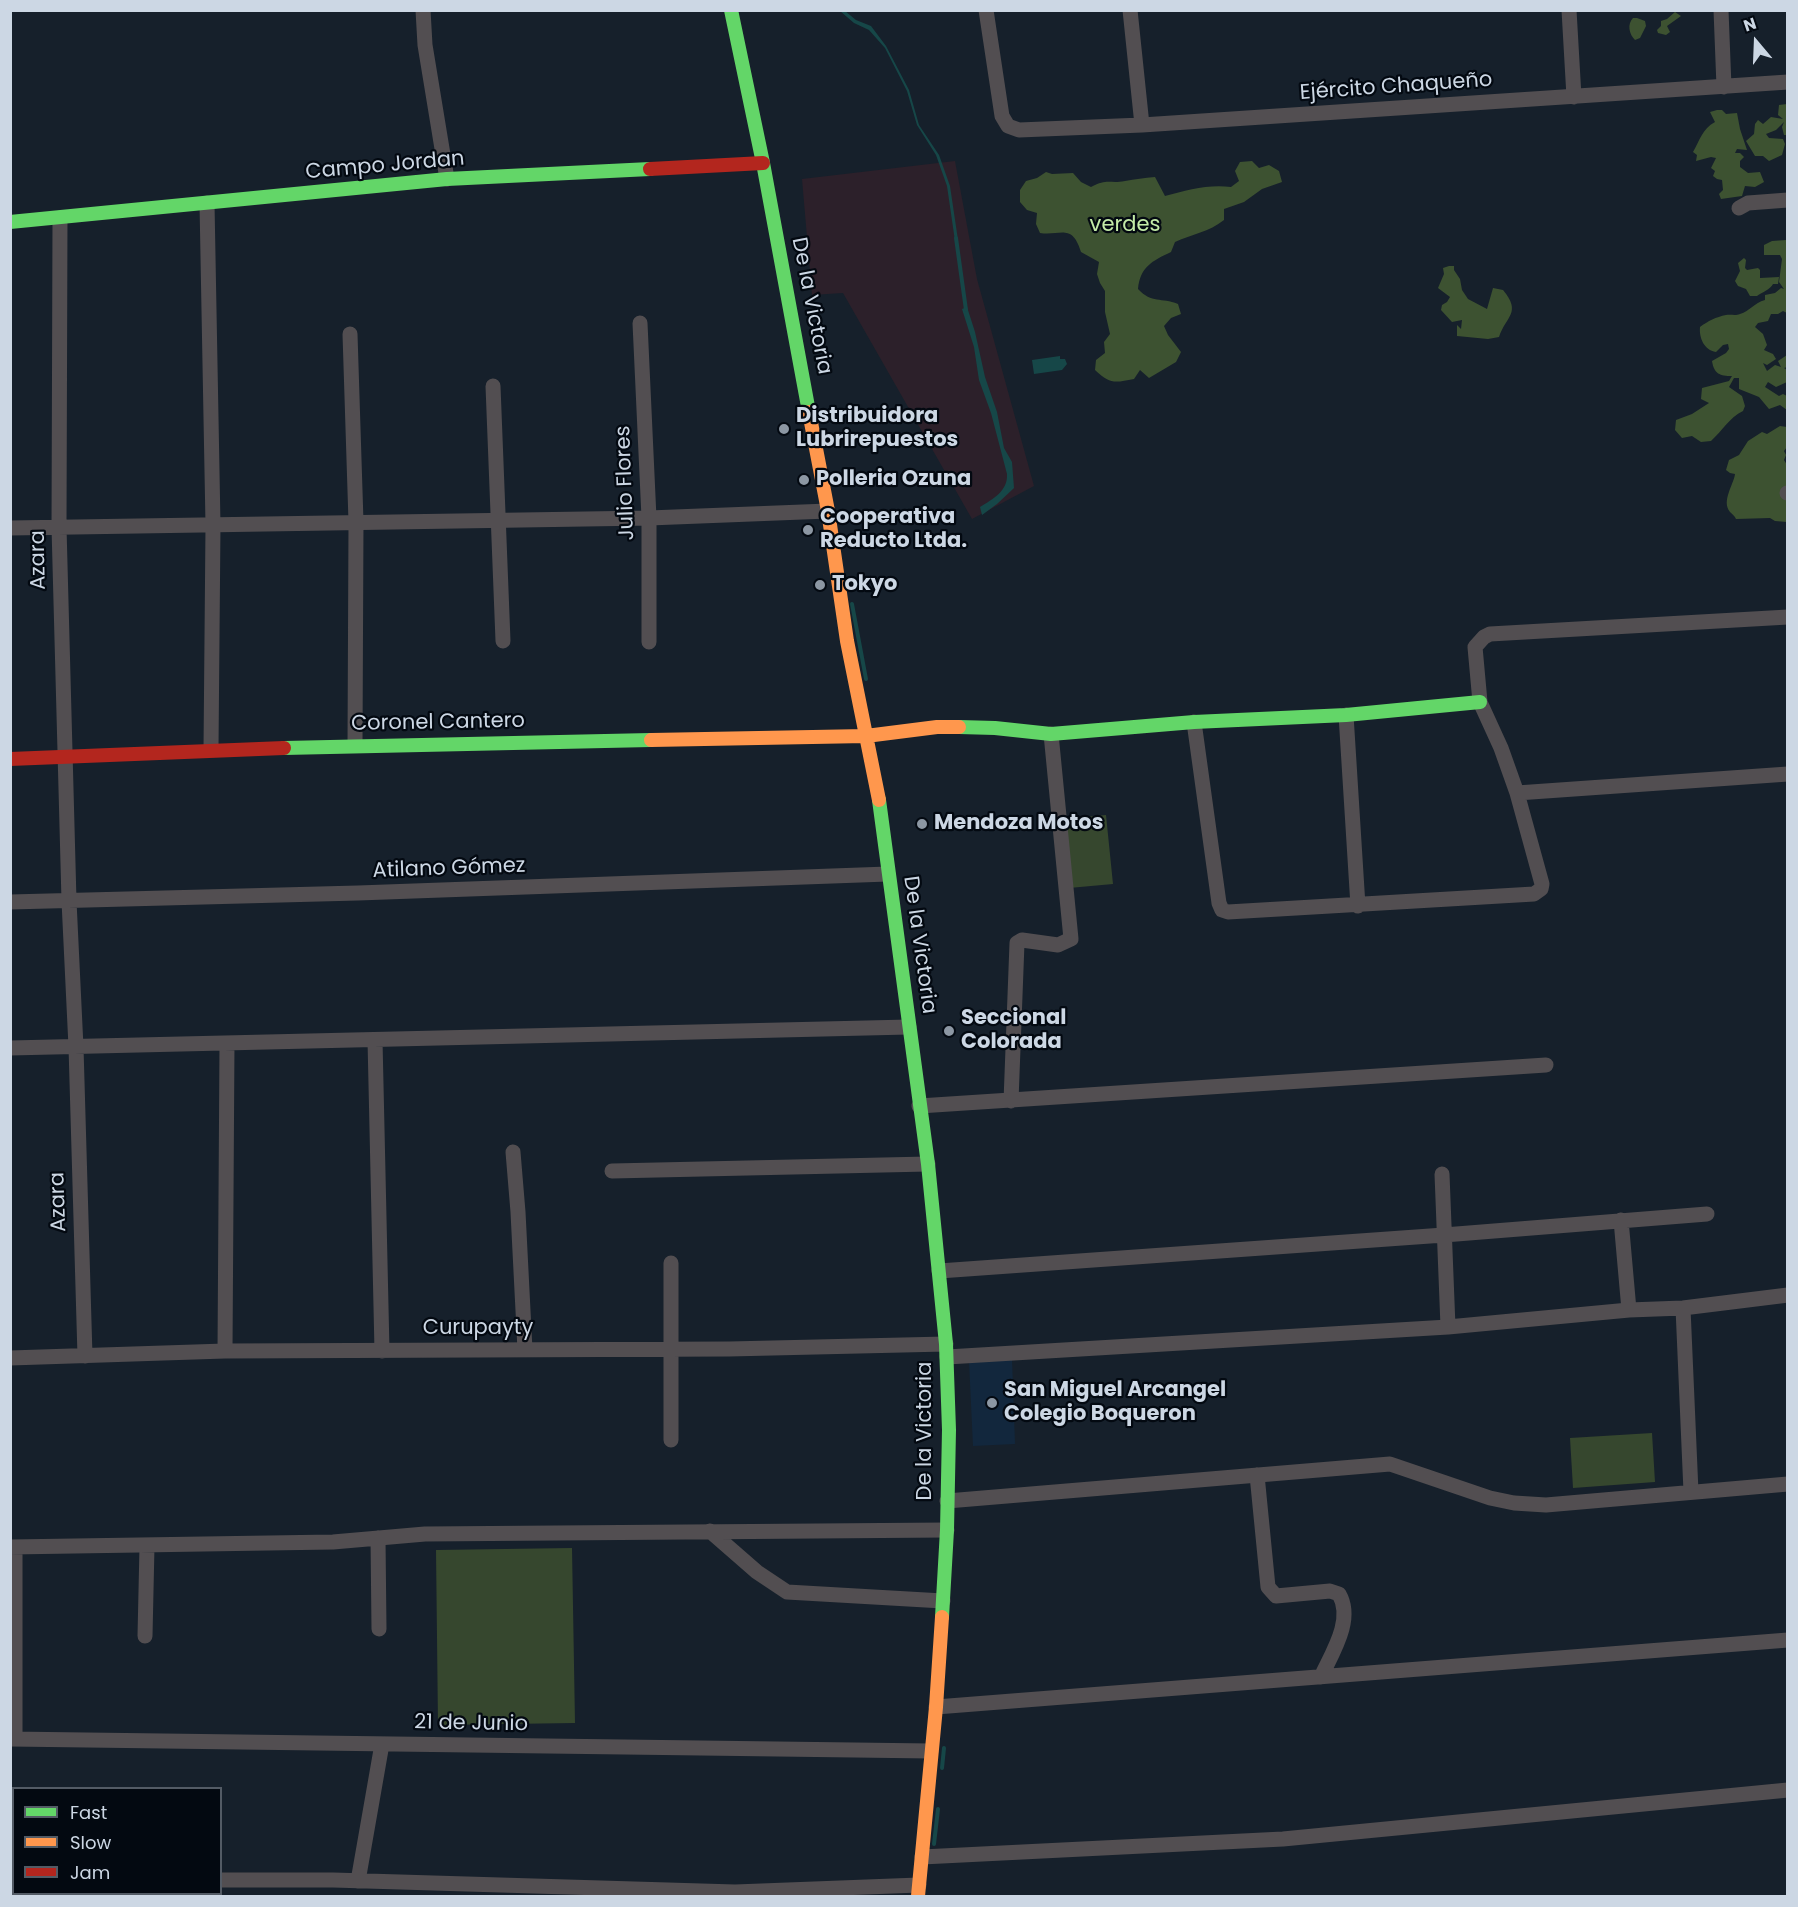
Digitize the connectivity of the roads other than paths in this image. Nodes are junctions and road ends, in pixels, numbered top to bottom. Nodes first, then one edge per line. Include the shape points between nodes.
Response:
1 (423, 10) edge
2 (731, 10) edge
3 (986, 10) edge
4 (1130, 10) edge
5 (1569, 10) edge
6 (1721, 10) edge
7 (1788, 82) edge
8 (1724, 87) junction
9 (1574, 97) junction
10 (1142, 125) junction
11 (763, 163) junction
12 (447, 179) junction
13 (1788, 200) edge
14 (207, 203) junction
15 (1739, 208) dead end
16 (60, 218) junction
17 (10, 222) edge
18 (640, 323) dead end
19 (350, 334) dead end
20 (493, 386) dead end
21 (828, 511) junction
22 (649, 518) junction
23 (500, 519) junction
24 (356, 522) junction
25 (213, 525) junction
26 (59, 527) junction
27 (10, 528) edge
28 (1788, 617) edge
29 (502, 641) dead end
30 (649, 642) dead end
31 (1480, 702) junction
32 (1346, 715) junction
33 (1194, 722) junction
34 (1051, 734) junction
35 (866, 736) junction
36 (355, 745) junction
37 (211, 749) junction
38 (64, 757) junction
39 (10, 759) edge
40 (1788, 774) edge
41 (1517, 793) junction
42 (888, 874) junction
43 (69, 901) junction
44 (10, 902) edge
45 (1358, 906) junction
46 (909, 1027) junction
47 (375, 1040) junction
48 (227, 1043) junction
49 (76, 1047) junction
50 (10, 1048) edge
51 (1546, 1065) dead end
52 (1011, 1101) junction
53 (919, 1106) junction
54 (513, 1152) dead end
55 (928, 1164) junction
56 (612, 1171) dead end
57 (1442, 1174) dead end
58 (1707, 1214) dead end
59 (1621, 1220) junction
60 (1444, 1235) junction
61 (671, 1263) dead end
62 (939, 1271) junction
63 (1788, 1295) edge
64 (1683, 1308) junction
65 (1629, 1310) junction
66 (1448, 1327) junction
67 (672, 1349) junction
68 (525, 1350) junction
69 (225, 1351) junction
70 (382, 1351) junction
71 (946, 1351) junction
72 (85, 1356) junction
73 (10, 1358) edge
74 (671, 1440) dead end
75 (1257, 1475) junction
76 (1788, 1484) edge
77 (1691, 1492) junction
78 (946, 1501) junction
79 (947, 1530) junction
80 (710, 1531) junction
81 (378, 1538) junction
82 (147, 1546) junction
83 (13, 1547) edge
84 (943, 1601) junction
85 (379, 1629) dead end
86 (145, 1636) dead end
87 (1788, 1640) edge
88 (1321, 1677) junction
89 (936, 1707) junction
90 (13, 1739) edge
91 (382, 1744) junction
92 (931, 1751) junction
93 (1788, 1790) edge
94 (922, 1857) junction
95 (222, 1880) edge
96 (358, 1881) junction
97 (919, 1891) edge

1 - 12 street
2 - 11 street, De la Victoria
3 - 10 street, Ejército Chaqueño via 1002,116 1008,126 1018,130
4 - 10 street
5 - 9 street
6 - 8 street
7 - 8 street, Ejército Chaqueño
8 - 9 street, Ejército Chaqueño
9 - 10 street, Ejército Chaqueño
11 - 12 street, Campo Jordan
11 - 21 street, De la Victoria
12 - 14 street, Campo Jordan
13 - 15 street via 1748,203
14 - 16 street, Campo Jordan
14 - 25 street
16 - 17 street, Campo Jordan
16 - 26 street, Azara
18 - 22 street, Julio Flores
19 - 24 street
20 - 23 street
21 - 22 street
21 - 35 street, De la Victoria
22 - 23 street
22 - 30 street, Julio Flores
23 - 24 street
23 - 29 street
24 - 25 street
24 - 36 street
25 - 26 street
25 - 37 street
26 - 27 street
26 - 38 street, Azara
28 - 31 street via 1490,634 1475,647
31 - 32 street, Coronel Cantero
31 - 41 street
32 - 33 street, Coronel Cantero
32 - 45 street
33 - 34 street, Coronel Cantero
33 - 45 street via 1222,910
34 - 35 street, Coronel Cantero via 937,727
34 - 52 street via 1071,939 1058,945 1022,940 1017,943
35 - 36 street, Coronel Cantero
35 - 42 street, De la Victoria via 877,783
36 - 37 street, Coronel Cantero
37 - 38 street, Coronel Cantero
38 - 39 street, Coronel Cantero
38 - 43 street, Azara
40 - 41 street
41 - 45 street via 1542,884 1538,892
42 - 43 street, Atilano Gómez
42 - 46 street, De la Victoria
43 - 44 street, Atilano Gómez
43 - 49 street, Azara
46 - 47 street
46 - 53 street, De la Victoria
47 - 48 street
47 - 70 street
48 - 49 street
48 - 69 street
49 - 50 street
49 - 72 street, Azara
51 - 52 street
52 - 53 street
53 - 55 street, De la Victoria
54 - 68 street
55 - 56 street
55 - 62 street, De la Victoria
57 - 60 street
58 - 59 street
59 - 60 street
59 - 65 street
60 - 62 street
60 - 66 street
61 - 67 street
62 - 71 street, De la Victoria
63 - 64 street, Curupayty
64 - 65 street, Curupayty
64 - 77 street
65 - 66 street, Curupayty
66 - 71 street, Curupayty
67 - 68 street, Curupayty
67 - 71 street, Curupayty
67 - 74 street
68 - 70 street, Curupayty
69 - 70 street, Curupayty
69 - 72 street, Curupayty
71 - 78 street, De la Victoria
72 - 73 street, Curupayty
75 - 77 street via 1390,1464 1490,1498 1546,1505
75 - 78 street
75 - 88 street via 1268,1587 1272,1594 1330,1591 1339,1594 1344,1602 1344,1623
76 - 77 street
78 - 79 street, De la Victoria
79 - 80 street
79 - 84 street, De la Victoria
80 - 81 street via 425,1534
80 - 84 street via 758,1572 792,1593
81 - 82 street
81 - 85 street
82 - 83 street
82 - 86 street
83 - 90 street
84 - 89 street, De la Victoria
87 - 88 street
88 - 89 street
89 - 92 street, De la Victoria
90 - 91 street, 21 de Junio
91 - 92 street, 21 de Junio
91 - 96 street
92 - 94 street, De la Victoria
93 - 94 street via 1283,1839
94 - 97 street, De la Victoria
95 - 96 street
96 - 97 street via 735,1892

